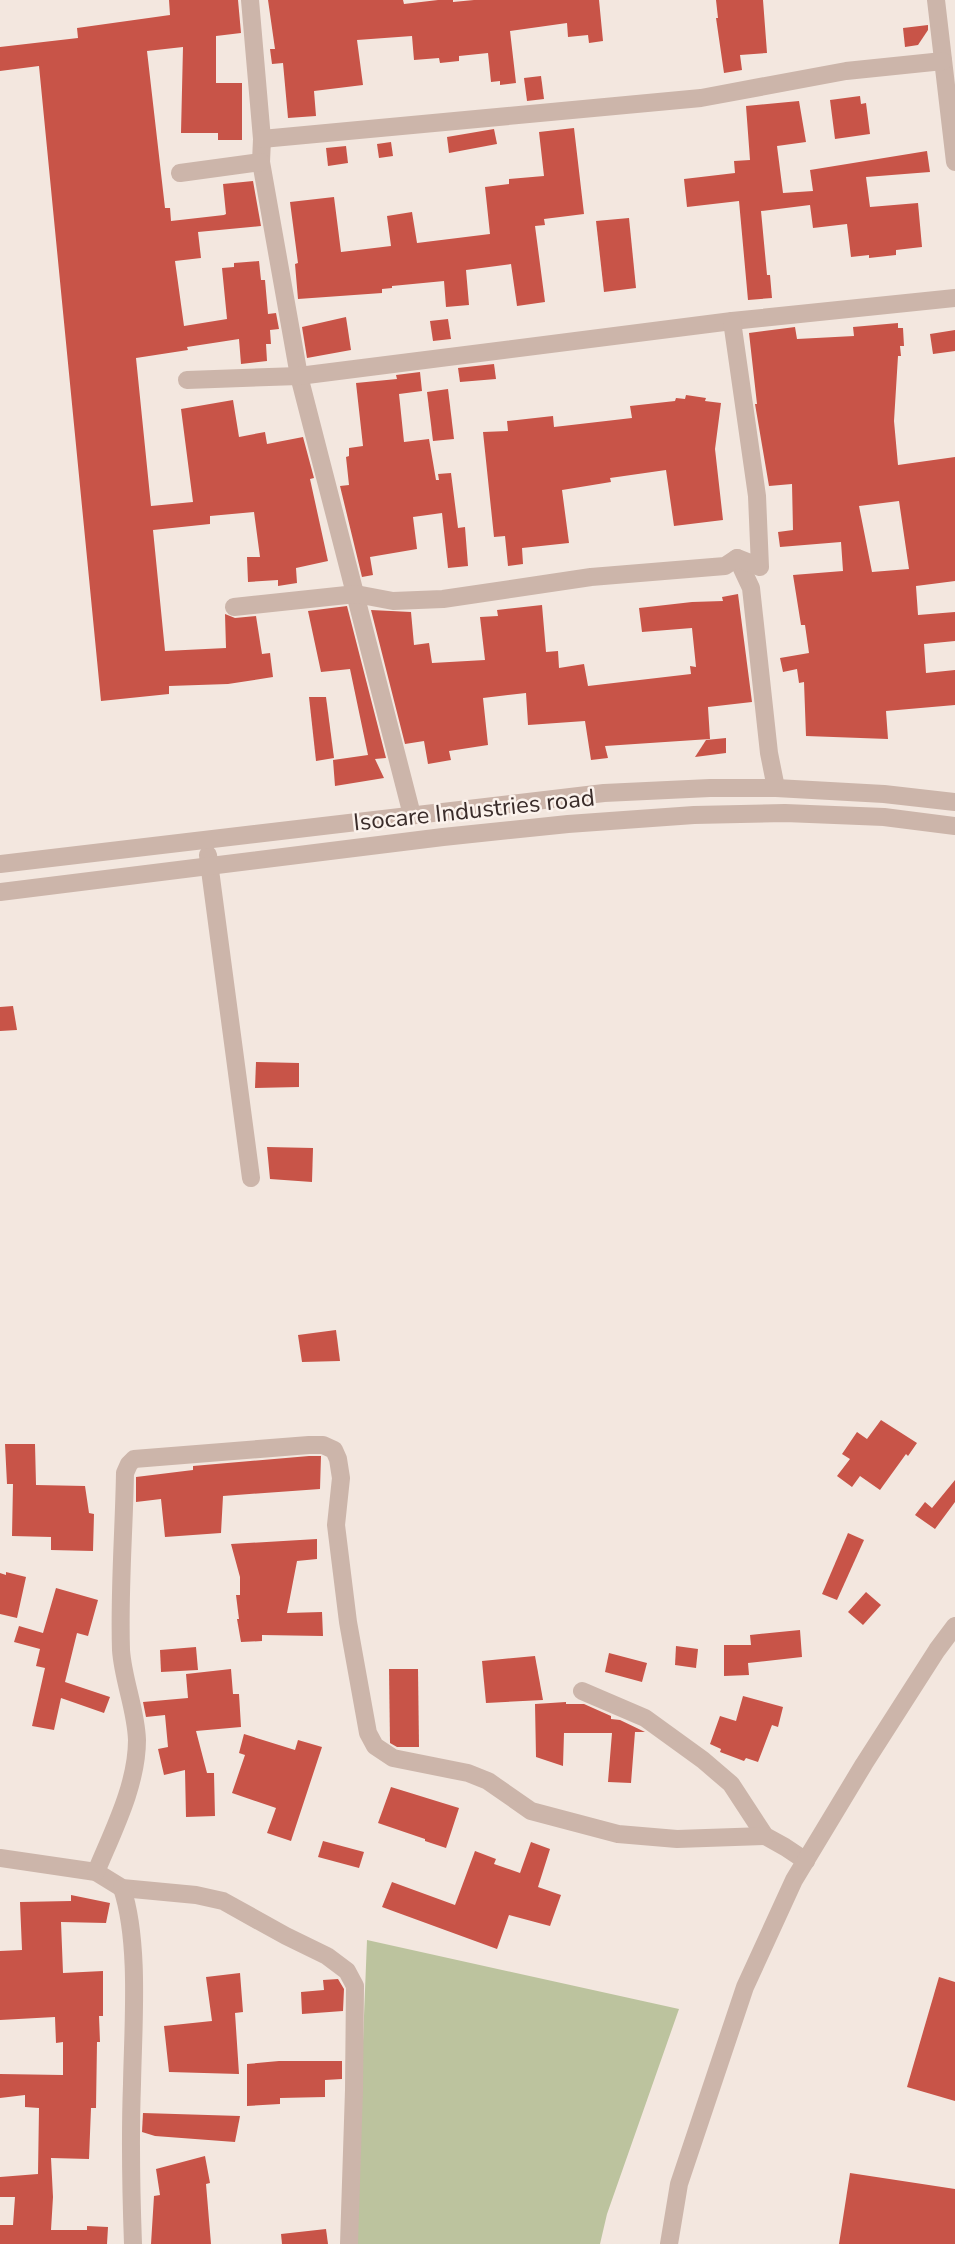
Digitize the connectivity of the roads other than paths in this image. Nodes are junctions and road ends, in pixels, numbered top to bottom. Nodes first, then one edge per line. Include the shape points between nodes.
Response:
1 (250, 0) edge
2 (936, 0) edge
3 (943, 61) junction
4 (262, 139) junction
5 (261, 162) junction
6 (955, 162) edge
7 (180, 173) dead end
8 (955, 298) edge
9 (732, 321) junction
10 (299, 376) junction
11 (187, 380) dead end
12 (737, 558) junction
13 (356, 594) junction
14 (234, 607) dead end
15 (776, 788) junction
16 (955, 802) edge
17 (412, 815) junction
18 (955, 826) edge
19 (206, 841) junction
20 (0, 864) edge
21 (210, 866) junction
22 (0, 892) edge
23 (251, 1178) dead end
24 (955, 1626) edge
25 (582, 1691) dead end
26 (765, 1836) junction
27 (0, 1858) edge
28 (806, 1861) junction
29 (96, 1872) junction
30 (122, 1888) junction
31 (133, 2244) edge
32 (349, 2244) edge
33 (669, 2244) edge

1 - 4 street
2 - 3 street
3 - 4 street via 846,71 701,98
3 - 6 street
4 - 5 street
5 - 7 street
5 - 10 street
8 - 9 street
9 - 10 street
9 - 12 street via 757,496 760,567
10 - 11 street
10 - 13 street
12 - 13 street via 725,566 591,577 443,600 393,601
12 - 15 street via 751,588
13 - 14 street
13 - 17 street
15 - 16 street, Isocare Industries road
15 - 17 street, Isocare Industries road via 604,793
17 - 19 street, Isocare Industries road
18 - 21 street, Isocare Industries road via 884,817 694,815 443,836
19 - 20 street, Isocare Industries road
19 - 21 street
21 - 22 street, Isocare Industries road
21 - 23 street
24 - 28 street
25 - 26 street via 645,1718 703,1760 731,1784
26 - 28 street
26 - 29 street via 677,1839 618,1834 531,1811 488,1781 393,1758 375,1746 368,1733 348,1622 336,1525 341,1478 338,1459 334,1450 309,1445 135,1459 129,1464 121,1540 121,1652 137,1740 119,1817
27 - 29 street
28 - 33 street via 745,1987 679,2184
29 - 30 street
30 - 31 street via 129,1908 134,2004
30 - 32 street via 223,1901 347,1971 355,1986

